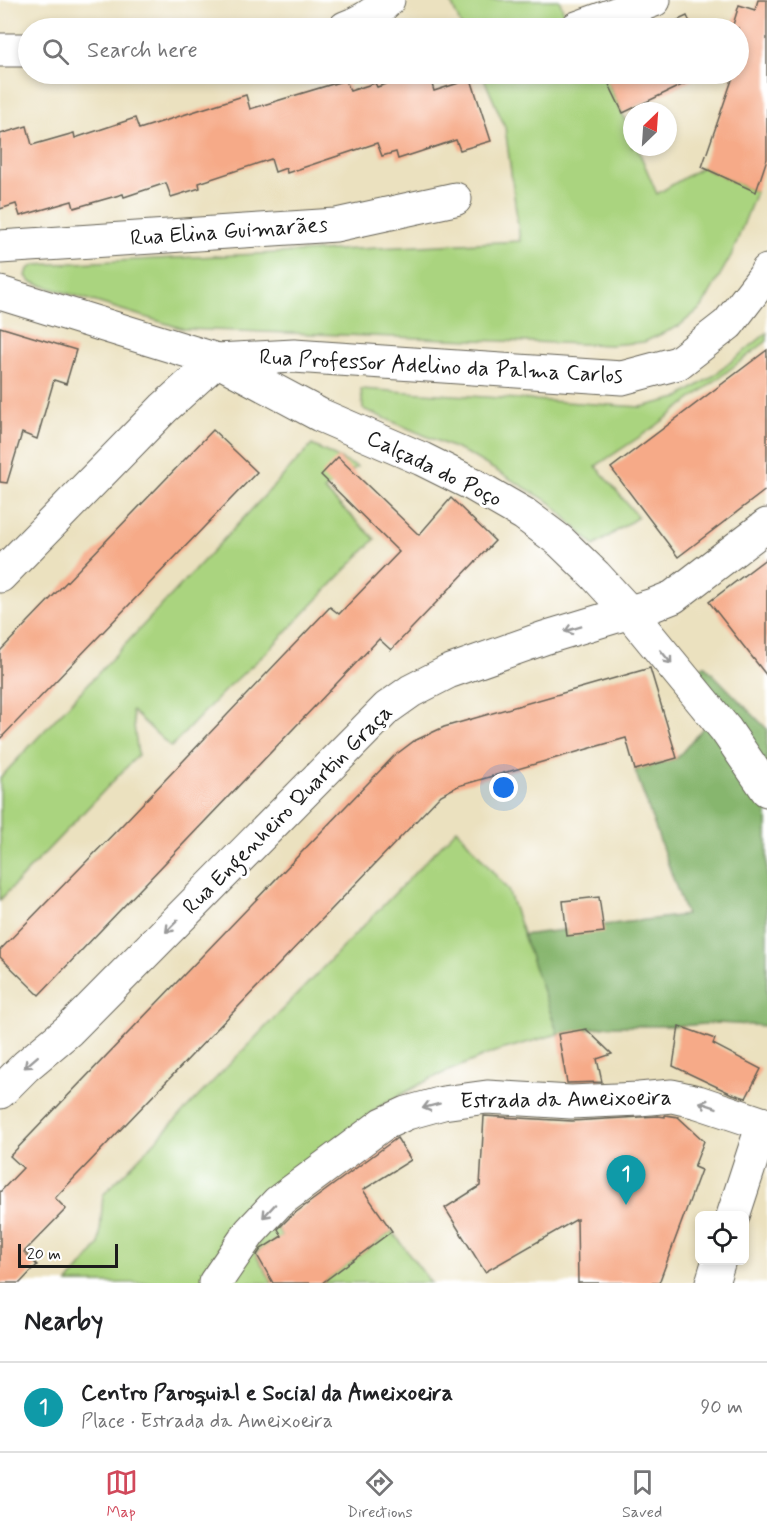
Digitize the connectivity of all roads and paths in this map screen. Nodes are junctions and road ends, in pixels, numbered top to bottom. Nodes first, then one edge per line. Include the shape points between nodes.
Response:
1 (388, 0) edge
2 (654, 0) edge
3 (366, 18) edge
4 (604, 18) edge
5 (0, 50) edge
6 (18, 50) edge
7 (455, 199) dead end
8 (0, 247) edge
9 (767, 271) edge
10 (0, 293) edge
11 (217, 360) junction
12 (767, 525) edge
13 (0, 576) edge
14 (629, 612) junction
15 (767, 790) edge
16 (0, 1092) edge
17 (765, 1124) edge
18 (757, 1175) edge
19 (735, 1211) edge
20 (717, 1265) edge
21 (215, 1283) edge
22 (712, 1283) edge

1 - 3 street
2 - 4 street
5 - 6 street
7 - 8 street, Rua Elina Guimarães via 336,225
9 - 11 street, Rua Professor Adelino da Palma Carlos via 728,324 678,363 622,378 294,356
10 - 11 street, Calçada do Poço
11 - 13 street via 164,408
11 - 14 street, Calçada do Poço via 320,416 422,459 524,514 560,541
12 - 14 street, Rua Engenheiro Quartin Graça via 673,597
14 -> 15 street, Calçada do Poço via 726,730
14 -> 16 street, Rua Engenheiro Quartin Graça via 448,672 387,708 69,1030
17 - 18 street
17 -> 21 street, Estrada da Ameixoeira via 672,1096 571,1102 487,1097 407,1113 383,1124 278,1202 250,1232
18 - 19 street
20 - 22 street

